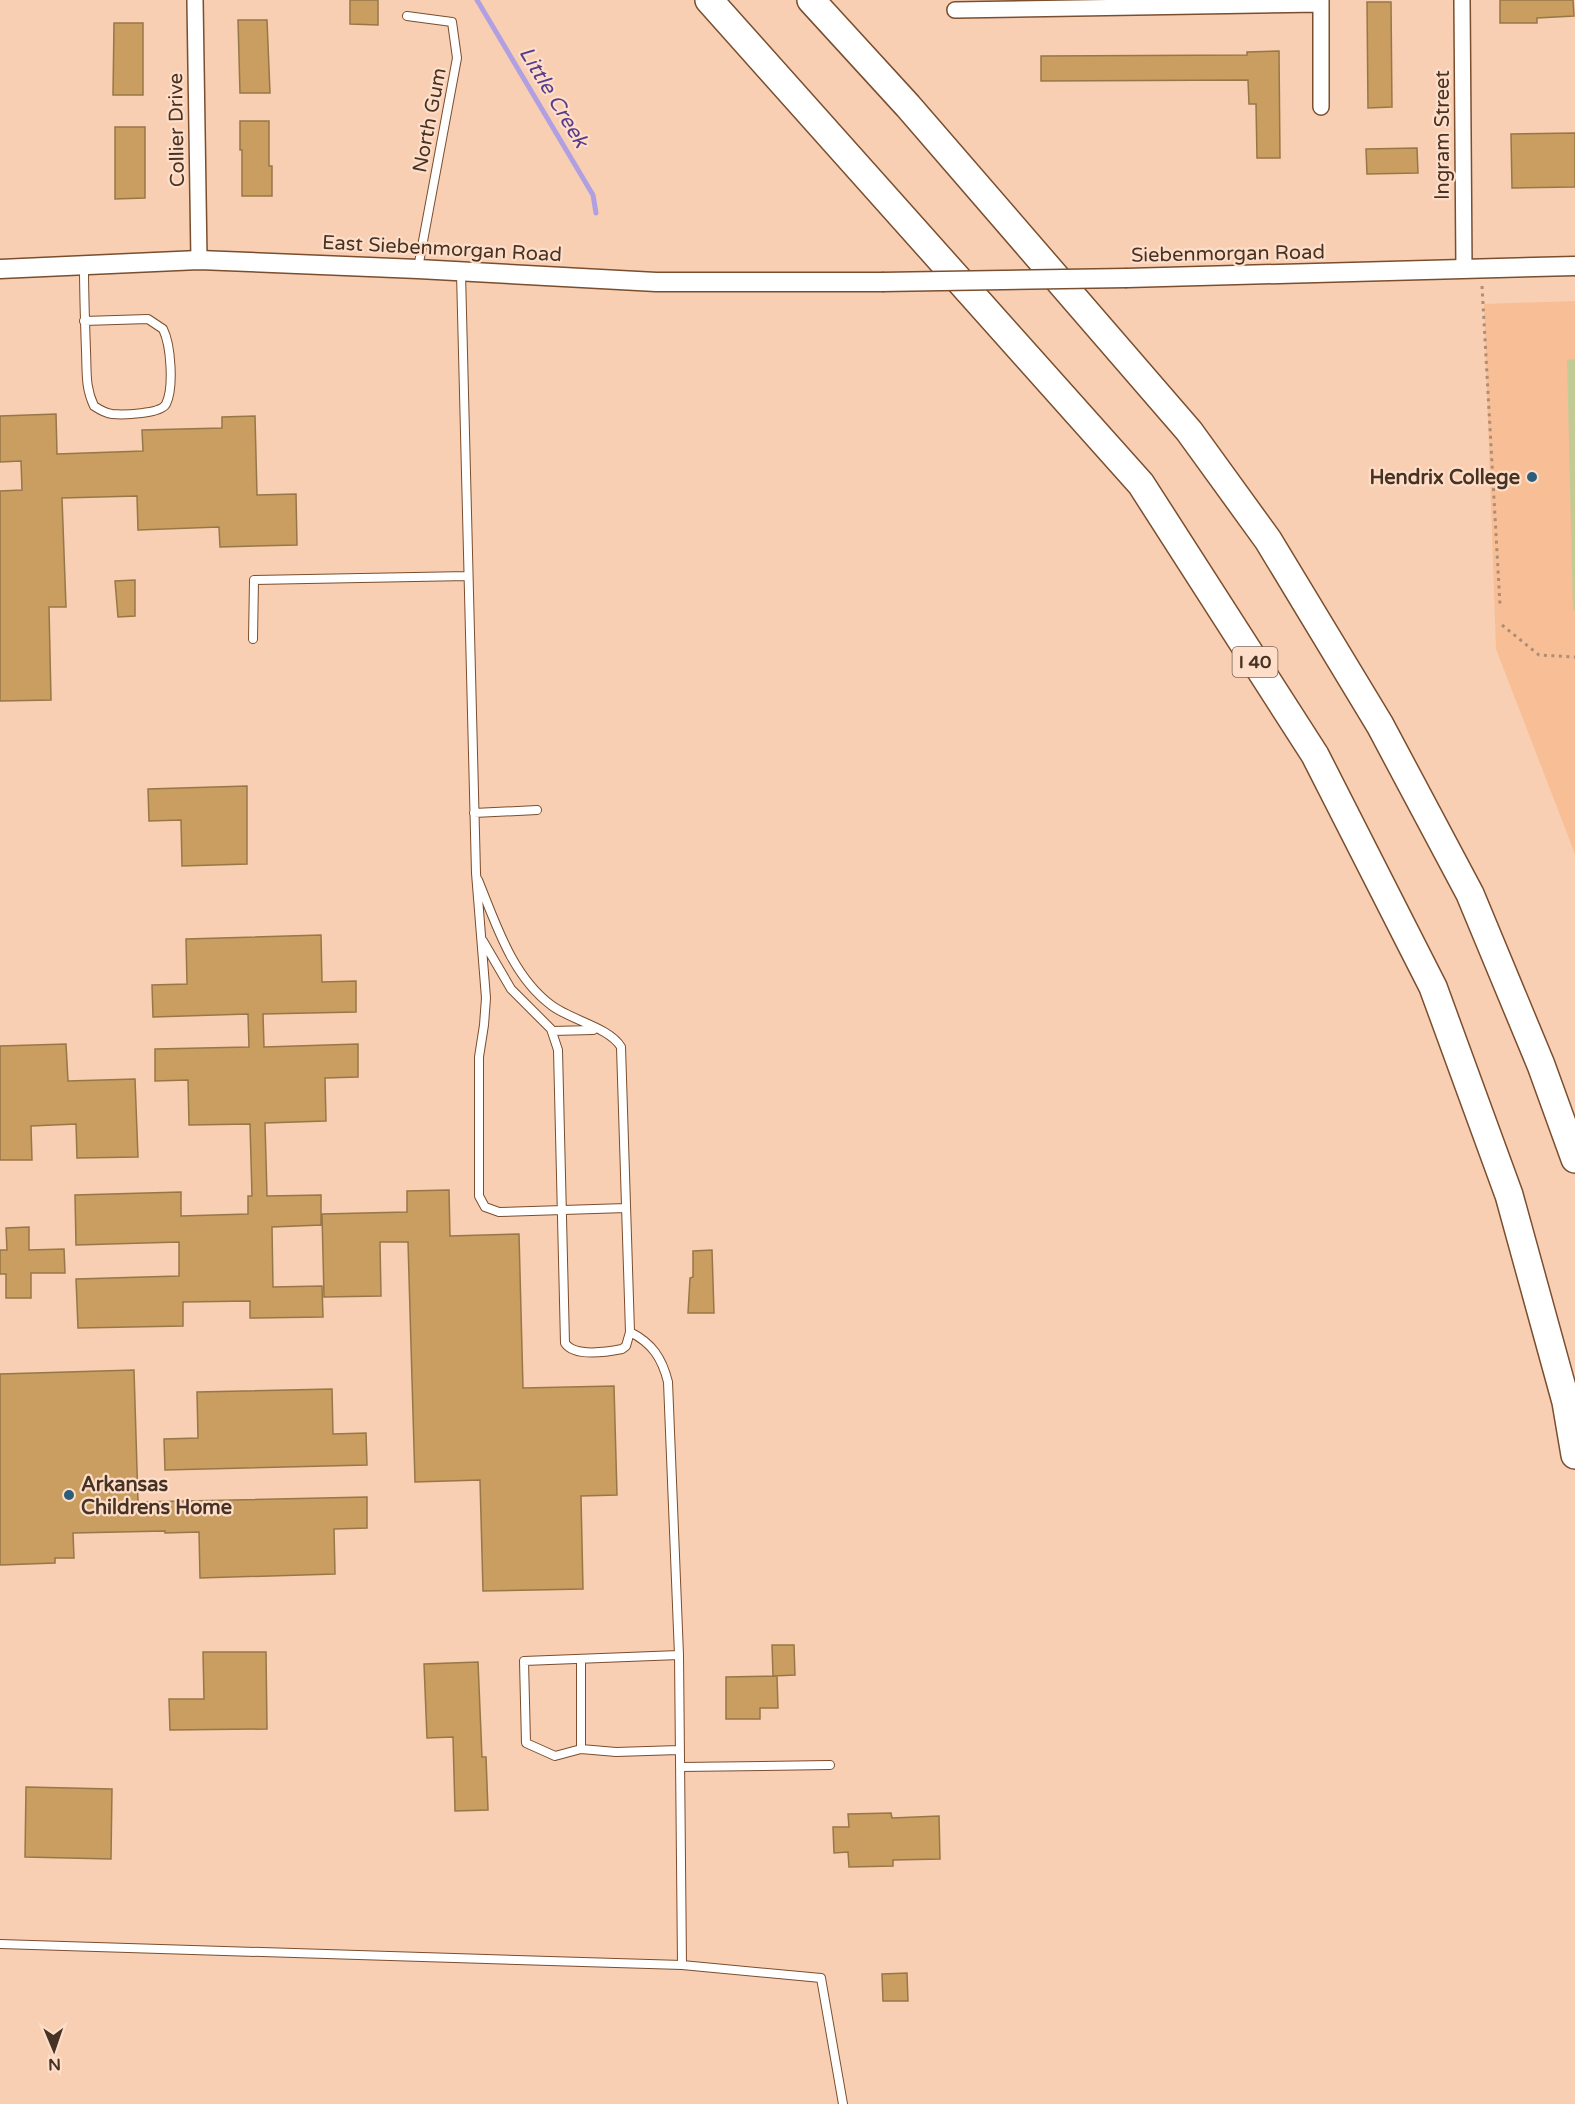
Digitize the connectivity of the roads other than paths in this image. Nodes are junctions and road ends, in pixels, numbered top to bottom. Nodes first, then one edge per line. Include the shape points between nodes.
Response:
1 (195, 0) edge
2 (709, 0) edge
3 (811, 0) edge
4 (1462, 0) edge
5 (1321, 2) edge
6 (955, 10) dead end
7 (407, 16) dead end
8 (1321, 107) dead end
9 (199, 260) junction
10 (84, 266) junction
11 (1575, 266) edge
12 (0, 269) edge
13 (418, 269) junction
14 (1472, 270) junction
15 (461, 271) junction
16 (882, 282) joint
17 (84, 321) junction
18 (468, 576) junction
19 (253, 639) dead end
20 (537, 810) dead end
21 (474, 813) junction
22 (476, 873) junction
23 (481, 937) junction
24 (598, 1029) junction
25 (552, 1031) junction
26 (1575, 1159) edge
27 (626, 1208) junction
28 (561, 1210) junction
29 (630, 1332) junction
30 (1575, 1455) edge
31 (679, 1655) junction
32 (581, 1659) junction
33 (581, 1749) junction
34 (679, 1750) junction
35 (830, 1765) dead end
36 (680, 1767) junction
37 (0, 1944) edge
38 (682, 1965) junction
39 (843, 2104) edge

1 - 9 street, Collier Drive
2 - 30 highway, I 40 via 1141,484 1315,755 1432,987 1509,1195 1566,1401
3 - 26 highway via 908,106 1189,431 1268,540 1380,725 1470,894 1541,1065
4 - 14 street, Ingram Street
5 - 6 street
5 - 8 street
7 - 13 lane, North Gum via 452,22 457,58
9 - 10 street, East Siebenmorgan Road
9 - 13 street, East Siebenmorgan Road
10 - 12 street, East Siebenmorgan Road
10 - 17 lane
11 - 14 street, Siebenmorgan Road
13 - 15 street, East Siebenmorgan Road
14 - 16 street, Siebenmorgan Road, bridge
15 - 16 street, East Siebenmorgan Road via 656,282
15 - 18 lane
17 - 17 lane via 86,381 94,406 111,414 162,408 170,376 163,329 148,320
18 - 19 lane via 254,580
18 - 21 lane
20 - 21 lane
21 - 22 lane
22 - 23 lane
22 - 24 lane via 496,924 534,992 570,1018
23 - 25 lane via 512,989
23 - 28 lane via 486,998 479,1057 480,1202 499,1212
24 - 25 lane
24 - 27 lane via 621,1047
25 - 28 lane via 558,1050
27 - 28 lane
27 - 29 lane
28 - 29 lane via 566,1346 579,1352 616,1350 626,1346
29 - 31 lane via 646,1341 664,1368 668,1382
31 - 32 lane
31 - 34 lane
32 - 33 lane
32 - 33 lane via 524,1660 526,1743 555,1756
33 - 34 lane
34 - 36 lane
35 - 36 lane
36 - 38 lane
37 - 38 lane
38 - 39 lane via 821,1978

